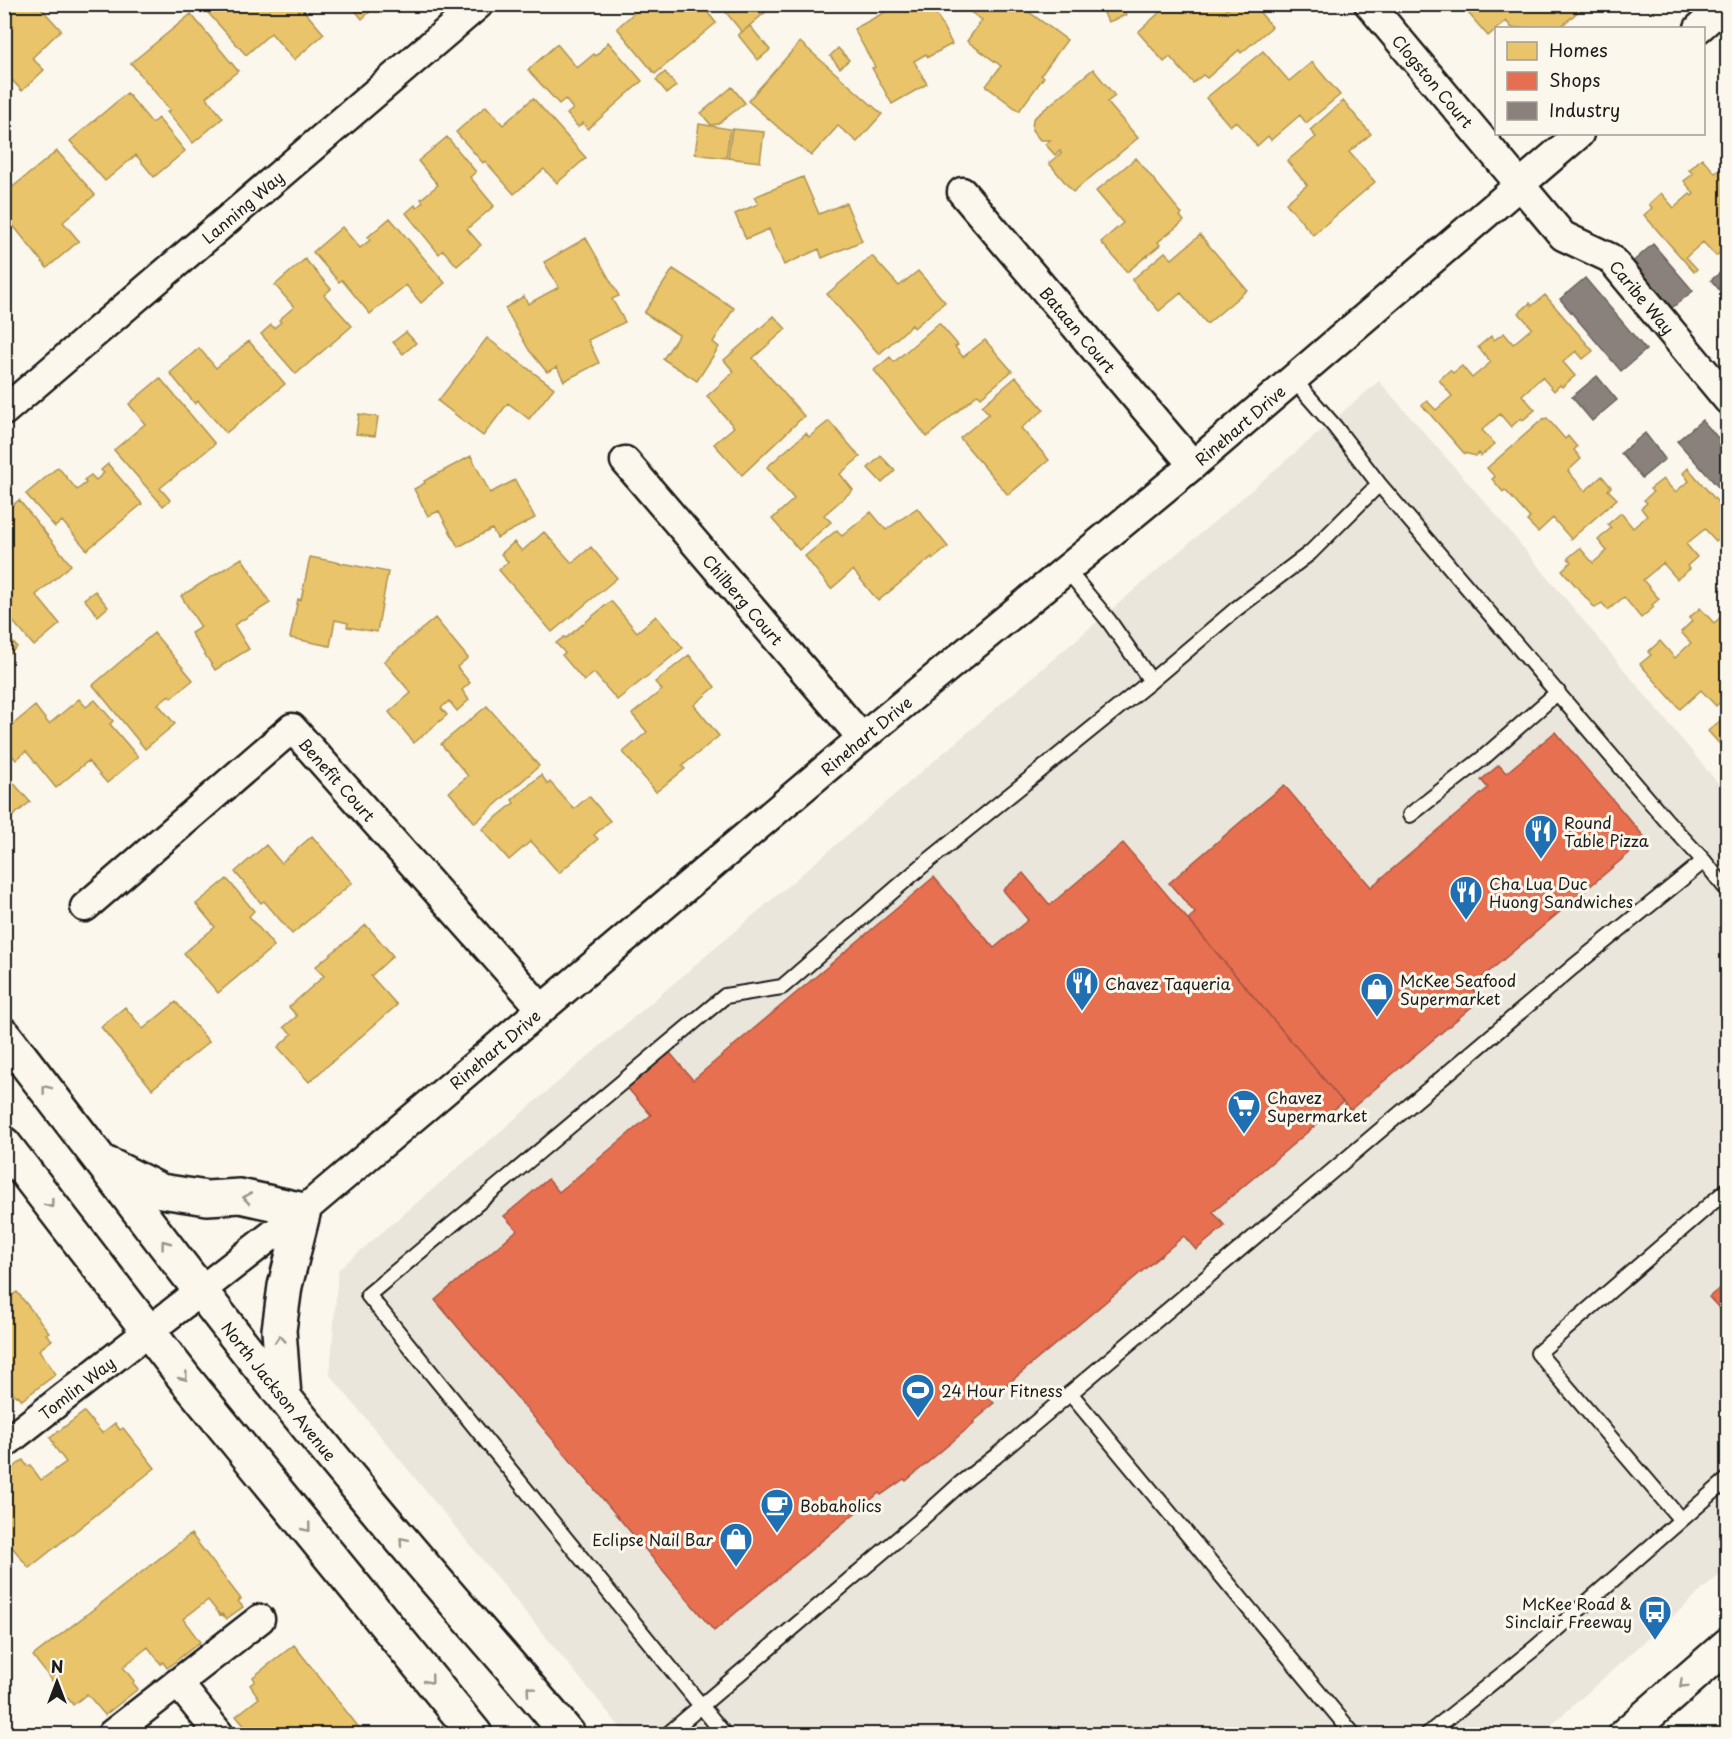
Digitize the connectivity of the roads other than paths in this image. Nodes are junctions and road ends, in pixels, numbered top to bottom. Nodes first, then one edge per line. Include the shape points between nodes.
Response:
1 (479, 4) edge
2 (1369, 4) edge
3 (1726, 4) edge
4 (1699, 27) edge
5 (1578, 135) edge
6 (1520, 185) junction
7 (962, 192) dead end
8 (1293, 379) junction
9 (1728, 400) edge
10 (4, 411) edge
11 (625, 460) dead end
12 (1193, 465) junction
13 (1379, 484) junction
14 (1067, 570) junction
15 (1151, 681) junction
16 (1558, 692) junction
17 (862, 738) junction
18 (1410, 815) dead end
19 (1704, 861) junction
20 (1728, 891) edge
21 (86, 907) dead end
22 (541, 1008) junction
23 (4, 1035) edge
24 (4, 1144) edge
25 (102, 1161) junction
26 (1728, 1189) edge
27 (304, 1210) junction
28 (199, 1291) junction
29 (148, 1330) junction
30 (1070, 1393) junction
31 (284, 1397) junction
32 (4, 1444) edge
33 (1728, 1479) edge
34 (1681, 1520) junction
35 (260, 1619) dead end
36 (1728, 1646) edge
37 (178, 1683) junction
38 (700, 1706) junction
39 (112, 1734) edge
40 (219, 1734) edge
41 (475, 1734) edge
42 (568, 1734) edge
43 (668, 1734) edge
44 (724, 1734) edge
45 (1353, 1734) edge
46 (1428, 1734) edge
47 (1626, 1734) edge

1 - 10 street, Lanning Way
2 - 6 street, Clogston Court
3 - 4 street
5 - 6 street, Rinehart Drive
6 - 8 street, Rinehart Drive
6 - 9 street, Caribe Way via 1563,236 1610,258
7 - 12 street, Bataan Court
8 - 12 street, Rinehart Drive
8 - 13 lane
11 - 17 street, Chilberg Court
12 - 14 street, Rinehart Drive
13 - 15 lane via 1310,553
13 - 16 lane
14 - 15 lane
14 - 17 street, Rinehart Drive
15 - 38 lane via 922,866 782,987 725,996 368,1295
16 - 18 lane
16 - 19 lane
17 - 22 street, Rinehart Drive
19 - 20 lane
19 - 30 lane via 1564,974
21 - 22 street, Benefit Court via 292,728
22 - 27 street, Rinehart Drive
25 -> 23 main road, North Jackson Avenue
24 -> 29 main road
27 -> 25 main road via 240,1196 207,1198 161,1191
28 -> 25 main road, North Jackson Avenue
26 - 34 lane via 1538,1353
27 - 28 street, Rinehart Drive
31 -> 27 main road via 279,1330 285,1286
28 - 29 street, Rinehart Drive
28 - 31 main road, North Jackson Avenue
29 - 32 street, Tomlin Way
29 -> 41 main road
30 - 38 lane
30 - 45 lane
42 -> 31 main road, North Jackson Avenue
33 - 34 lane
34 - 46 lane via 1535,1648
35 - 37 street
36 -> 47 main road
37 - 39 street
37 - 40 street
38 - 43 lane
38 - 44 lane

